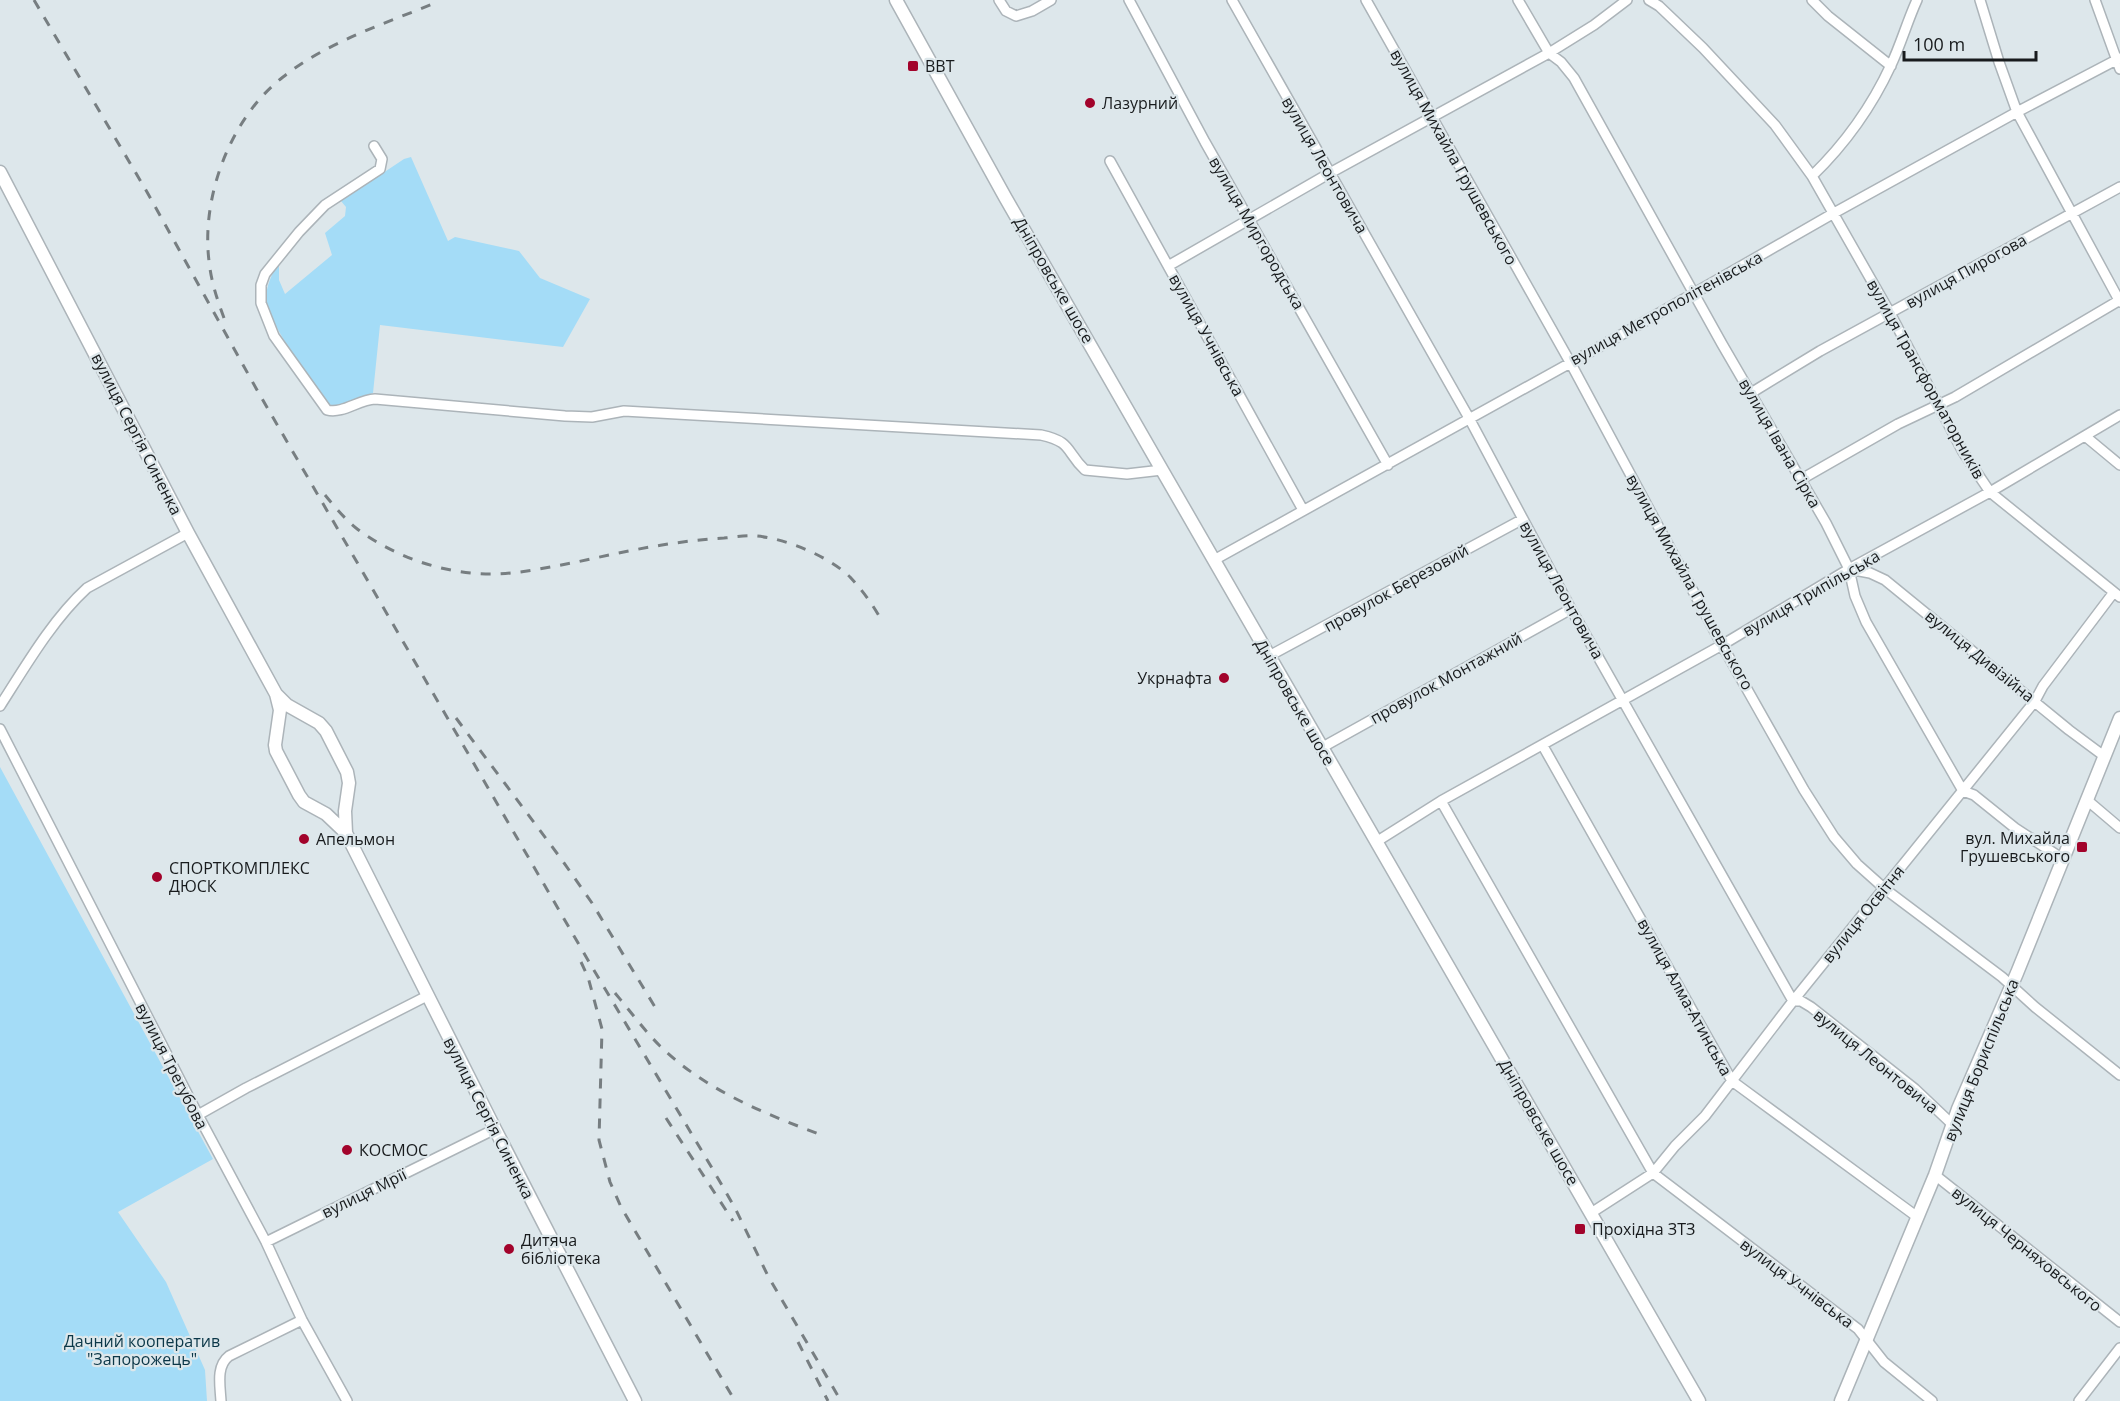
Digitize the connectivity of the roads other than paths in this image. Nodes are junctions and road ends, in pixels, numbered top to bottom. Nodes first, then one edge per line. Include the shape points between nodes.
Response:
1 (896, 0) edge
2 (999, 0) edge
3 (1051, 0) edge
4 (1129, 0) edge
5 (1232, 0) edge
6 (1366, 0) edge
7 (1518, 0) edge
8 (1627, 0) edge
9 (1649, 0) edge
10 (1812, 0) edge
11 (1917, 0) edge
12 (1980, 0) edge
13 (2095, 0) edge
14 (1549, 53) junction
15 (2118, 63) edge
16 (1891, 66) junction
17 (2017, 112) junction
18 (1431, 117) junction
19 (374, 146) dead end
20 (1110, 161) dead end
21 (0, 172) edge
22 (1330, 173) junction
23 (1812, 176) junction
24 (2120, 187) edge
25 (2073, 212) junction
26 (1834, 213) junction
27 (1251, 219) junction
28 (1168, 266) junction
29 (1695, 293) junction
30 (2120, 301) edge
31 (1890, 313) junction
32 (1570, 362) junction
33 (1751, 393) junction
34 (1937, 404) junction
35 (2120, 414) edge
36 (1469, 418) junction
37 (2085, 436) junction
38 (1388, 465) junction
39 (2120, 465) edge
40 (1162, 470) junction
41 (1800, 480) junction
42 (1990, 492) junction
43 (1303, 510) junction
44 (1523, 519) junction
45 (188, 533) junction
46 (1214, 560) junction
47 (1849, 569) junction
48 (2117, 595) edge
49 (1571, 609) junction
50 (1722, 645) junction
51 (1269, 656) junction
52 (276, 694) junction
53 (1623, 700) junction
54 (2035, 701) junction
55 (0, 706) edge
56 (2120, 718) edge
57 (0, 729) edge
58 (1543, 746) junction
59 (1321, 748) junction
60 (2104, 756) junction
61 (1964, 791) junction
62 (2087, 800) junction
63 (1441, 801) junction
64 (2120, 828) edge
65 (346, 833) junction
66 (1376, 842) junction
67 (2063, 859) junction
68 (1885, 889) junction
69 (2011, 986) junction
70 (427, 996) junction
71 (1793, 1001) junction
72 (2120, 1075) edge
73 (1732, 1081) junction
74 (198, 1115) junction
75 (1953, 1125) junction
76 (495, 1129) junction
77 (1653, 1173) junction
78 (1935, 1175) junction
79 (1591, 1213) junction
80 (1916, 1216) junction
81 (266, 1242) junction
82 (302, 1320) junction
83 (2120, 1322) edge
84 (1866, 1341) junction
85 (2120, 1348) edge
86 (221, 1401) edge
87 (346, 1401) edge
88 (635, 1401) edge
89 (1699, 1401) edge
90 (1841, 1401) edge
91 (1932, 1401) edge
92 (2079, 1401) edge

1 - 40 street, Дніпровське шосе
2 - 3 street via 1006,11 1016,16
4 - 27 street, вулиця Миргородська
5 - 22 street, вулиця Леонтовича
6 - 18 street, вулиця Михайла Грушевського
7 - 14 street, вулиця Івана Сірка
8 - 14 street
9 - 23 street, вулиця Трансформаторників via 1703,48 1775,125
10 - 16 street
11 - 16 street
12 - 17 street
13 - 15 street
14 - 18 street
14 - 29 street, вулиця Івана Сірка via 1574,78
15 - 17 street, вулиця Метрополітенівська
16 - 23 street via 1839,148
17 - 25 street
17 - 26 street, вулиця Метрополітенівська
18 - 22 street
18 - 32 street, вулиця Михайла Грушевського
19 - 40 street via 382,159 380,169 325,205 298,232 265,274 261,285 261,303 274,336 327,410 375,399 573,416 624,411 1041,435 1059,439 1085,470 1127,474
20 - 28 street, вулиця Учнівська
21 - 45 street, вулиця Сергія Синенка
22 - 27 street
22 - 36 street, вулиця Леонтовича
23 - 26 street, вулиця Трансформаторників
24 - 25 street, вулиця Пирогова
25 - 30 street
25 - 31 street, вулиця Пирогова
26 - 29 street, вулиця Метрополітенівська
26 - 31 street, вулиця Трансформаторників
27 - 28 street
27 - 38 street, вулиця Миргородська
28 - 43 street, вулиця Учнівська
29 - 32 street, вулиця Метрополітенівська
29 - 33 street, вулиця Івана Сірка
30 - 34 street
31 - 33 street, вулиця Пирогова
31 - 34 street, вулиця Трансформаторників
32 - 36 street, вулиця Метрополітенівська
32 - 50 street, вулиця Михайла Грушевського
33 - 41 street, вулиця Івана Сірка
34 - 41 street
34 - 42 street, вулиця Трансформаторників
35 - 37 street, вулиця Трипільська
36 - 38 street, вулиця Метрополітенівська
36 - 44 street, вулиця Леонтовича
37 - 39 street
37 - 42 street, вулиця Трипільська
38 - 43 street, вулиця Метрополітенівська
40 - 46 street, Дніпровське шосе
41 - 47 street, вулиця Івана Сірка
42 - 47 street, вулиця Трипільська
42 - 48 street, вулиця Трансформаторників
43 - 46 street, вулиця Метрополітенівська
44 - 49 street, вулиця Леонтовича
44 - 51 street, провулок Березовий
45 - 52 street, вулиця Сергія Синенка
45 - 55 street via 87,588 75,599
46 - 51 street, Дніпровське шосе
47 - 50 street, вулиця Трипільська
47 - 54 street, вулиця Дивізійна via 1885,580
47 - 61 street, вулиця Івана Сірка via 1866,622
48 - 54 street, вулиця Освітня
49 - 53 street, вулиця Леонтовича
49 - 59 street, провулок Монтажний
50 - 53 street, вулиця Трипільська
50 - 68 street, вулиця Михайла Грушевського via 1819,815 1857,864
51 - 59 street, Дніпровське шосе
52 - 65 street, вулиця Сергія Синенка via 280,710 276,751 304,802 331,818
52 - 65 street, вулиця Сергія Синенка via 319,723 332,741 349,783
53 - 58 street, вулиця Трипільська
53 - 71 street, вулиця Леонтовича
54 - 60 street, вулиця Дивізійна
54 - 61 street, вулиця Освітня
56 - 60 street, вулиця Бориспільська
57 - 74 street, вулиця Трегубова
58 - 63 street, вулиця Трипільська
58 - 73 street, вулиця Алма-Атинська
59 - 66 street, Дніпровське шосе
60 - 62 street, вулиця Бориспільська
61 - 67 street, вулиця Івана Сірка
61 - 68 street, вулиця Освітня
62 - 64 street
62 - 67 street, вулиця Бориспільська
63 - 66 street, вулиця Трипільська
63 - 77 street
65 - 70 street, вулиця Сергія Синенка
66 - 79 street, Дніпровське шосе
67 - 69 street, вулиця Бориспільська
68 - 69 street, вулиця Михайла Грушевського
68 - 71 street, вулиця Освітня
69 - 72 street, вулиця Михайла Грушевського
69 - 75 street, вулиця Бориспільська
70 - 74 street
70 - 76 street, вулиця Сергія Синенка
71 - 73 street, вулиця Освітня
71 - 75 street, вулиця Леонтовича via 1810,1007 1915,1089
73 - 77 street, вулиця Освітня
73 - 80 street, вулиця Алма-Атинська
74 - 81 street, вулиця Трегубова
75 - 78 street, вулиця Бориспільська
76 - 81 street, вулиця Мрії
76 - 88 street, вулиця Сергія Синенка
77 - 79 street, вулиця Освітня
77 - 84 street, вулиця Учнівська via 1858,1329
78 - 80 street, вулиця Бориспільська
78 - 83 street, вулиця Черняховського
79 - 89 street, Дніпровське шосе
80 - 84 street, вулиця Бориспільська
81 - 82 street, вулиця Трегубова
82 - 86 street via 223,1361
82 - 87 street, вулиця Трегубова
84 - 90 street, вулиця Бориспільська
84 - 91 street, вулиця Учнівська via 1884,1362
85 - 92 street

